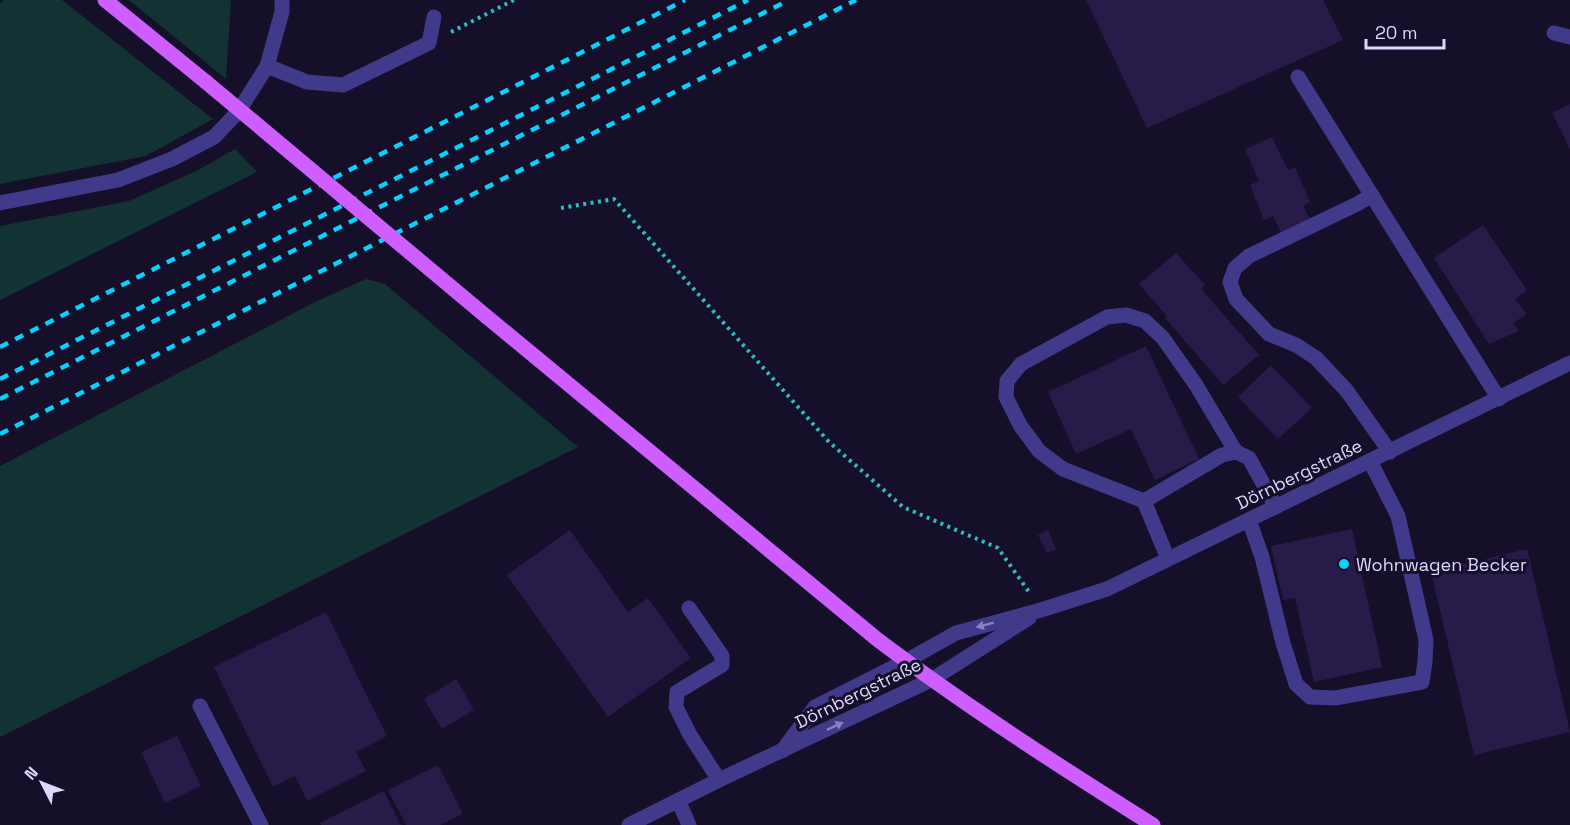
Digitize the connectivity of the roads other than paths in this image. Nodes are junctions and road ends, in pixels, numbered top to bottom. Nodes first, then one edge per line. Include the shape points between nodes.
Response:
1 (105, 0) edge
2 (282, 0) edge
3 (434, 17) dead end
4 (1554, 33) dead end
5 (1570, 38) edge
6 (267, 66) junction
7 (1298, 77) dead end
8 (1372, 195) junction
9 (0, 203) edge
10 (1570, 363) edge
11 (1499, 399) junction
12 (1236, 452) junction
13 (1390, 452) junction
14 (1370, 462) junction
15 (1144, 501) junction
16 (1276, 507) junction
17 (1249, 520) junction
18 (1168, 559) junction
19 (688, 608) dead end
20 (1041, 610) junction
21 (906, 661) junction
22 (931, 680) junction
23 (200, 706) dead end
24 (782, 751) junction
25 (719, 780) junction
26 (678, 800) junction
27 (261, 825) edge
28 (629, 825) edge
29 (689, 825) edge
30 (1152, 825) edge

1 - 21 main road, bridge
2 - 6 street
3 - 6 street via 429,43 343,85 307,82
4 - 5 street
6 - 9 street via 238,112 214,137 172,159 118,180
7 - 8 street
8 - 11 street
8 - 13 street via 1249,256 1235,268 1230,282 1236,299 1269,334 1316,358 1347,391
10 - 11 street, Dörnbergstraße
11 - 13 street, Dörnbergstraße
12 - 15 street via 1222,455
12 - 15 street via 1196,385 1163,338 1145,321 1126,315 1107,317 1021,364 1007,381 1006,397 1039,451 1063,469
12 - 16 street via 1249,458
13 - 14 street, Dörnbergstraße
14 - 16 street, Dörnbergstraße
14 - 17 street via 1398,516 1426,640 1422,682 1335,698 1310,697 1303,691 1296,684 1283,643
15 - 18 street
16 - 17 street, Dörnbergstraße
17 - 18 street, Dörnbergstraße
18 - 20 street, Dörnbergstraße via 1107,589
19 - 25 street via 722,656 722,665 677,692 676,707
20 -> 21 street, Dörnbergstraße via 956,633
20 - 22 street, Dörnbergstraße
21 - 22 main road
21 - 24 street, Dörnbergstraße via 815,707
24 -> 22 street, Dörnbergstraße
22 - 30 main road
23 - 27 street
24 - 25 street, Dörnbergstraße
25 - 26 street, Dörnbergstraße
26 - 28 street, Dörnbergstraße
26 - 29 street

